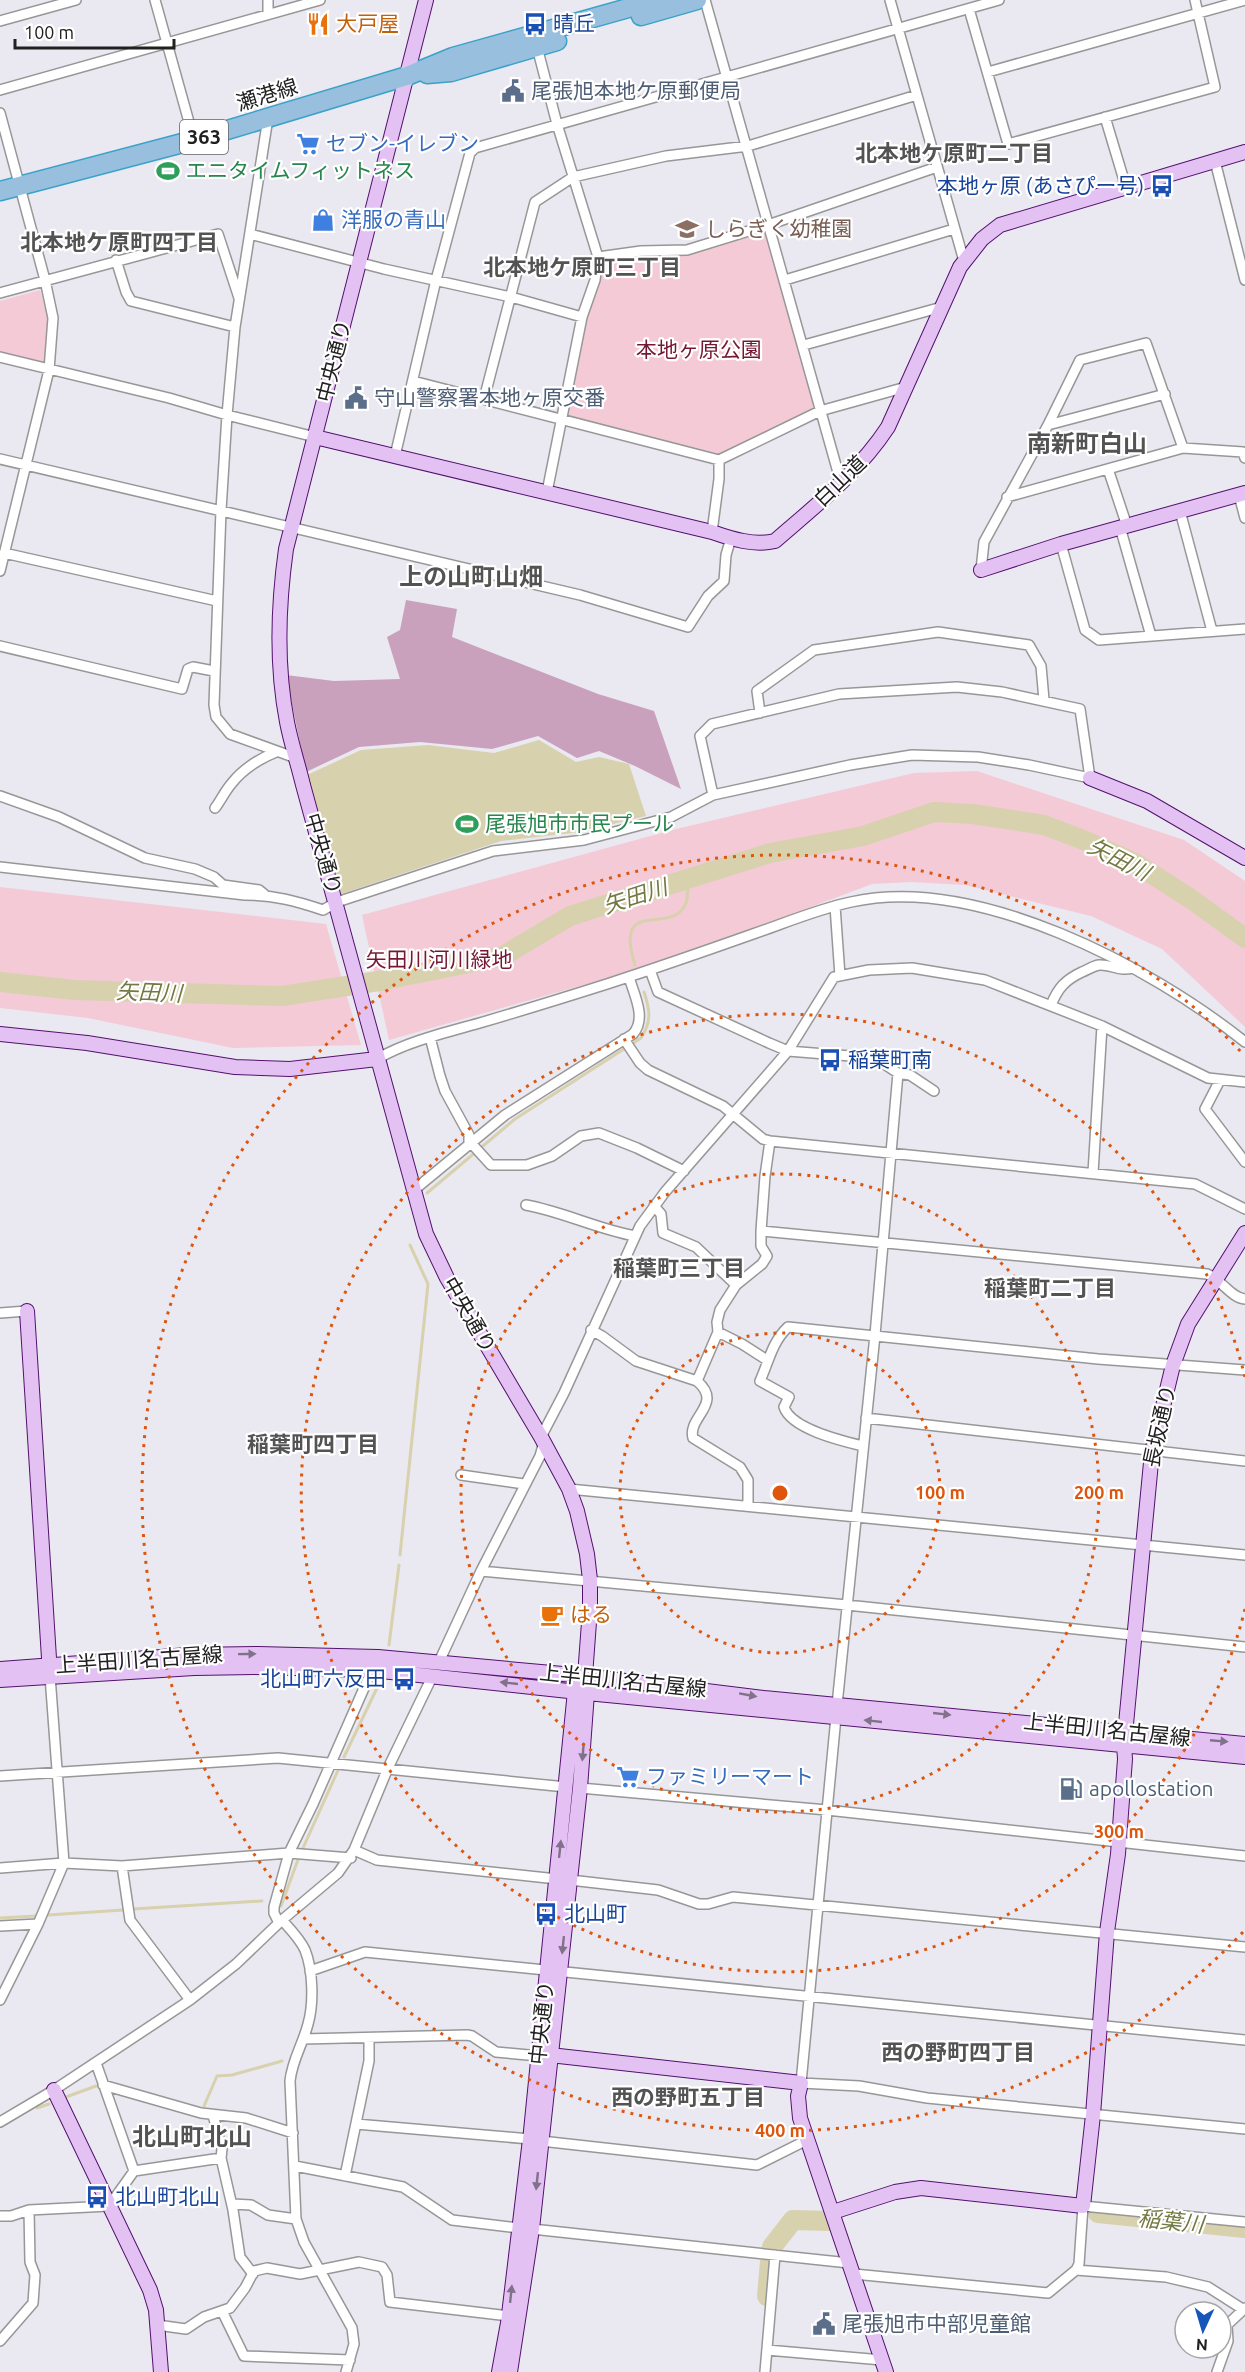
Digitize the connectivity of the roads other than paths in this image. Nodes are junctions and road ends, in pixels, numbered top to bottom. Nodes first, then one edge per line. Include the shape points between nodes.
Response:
1 (76, 0) edge
2 (155, 0) edge
3 (268, 0) edge
4 (320, 0) edge
5 (426, 0) edge
6 (657, 0) edge
7 (697, 0) edge
8 (705, 0) edge
9 (890, 0) edge
10 (999, 0) edge
11 (1195, 0) edge
12 (1245, 0) edge
13 (969, 9) junction
14 (1199, 12) junction
15 (268, 14) junction
16 (0, 21) edge
17 (897, 29) junction
18 (167, 43) junction
19 (537, 47) junction
20 (988, 72) junction
21 (728, 75) junction
22 (407, 76) junction
23 (0, 90) edge
24 (917, 95) junction
25 (0, 114) edge
26 (1105, 117) junction
27 (268, 118) junction
28 (556, 124) junction
29 (194, 140) junction
30 (748, 146) junction
31 (1245, 152) edge
32 (1215, 161) junction
33 (937, 167) junction
34 (573, 177) junction
35 (20, 186) junction
36 (1126, 187) junction
37 (0, 191) edge
38 (768, 225) junction
39 (954, 229) junction
40 (250, 234) junction
41 (1242, 253) edge
42 (598, 257) junction
43 (116, 260) junction
44 (358, 261) junction
45 (964, 261) junction
46 (45, 280) junction
47 (436, 280) junction
48 (785, 280) junction
49 (1245, 280) edge
50 (0, 293) edge
51 (511, 297) junction
52 (240, 300) junction
53 (942, 307) junction
54 (582, 317) junction
55 (235, 327) junction
56 (804, 345) junction
57 (0, 357) edge
58 (49, 370) junction
59 (413, 381) junction
60 (906, 387) junction
61 (1165, 394) junction
62 (484, 399) junction
63 (820, 411) junction
64 (226, 416) junction
65 (561, 419) junction
66 (1048, 425) junction
67 (315, 437) junction
68 (1183, 448) junction
69 (395, 456) junction
70 (1245, 458) edge
71 (0, 459) edge
72 (719, 460) junction
73 (25, 466) junction
74 (1108, 469) junction
75 (841, 483) junction
76 (547, 492) junction
77 (1242, 494) edge
78 (1007, 497) junction
79 (220, 510) junction
80 (1180, 511) junction
81 (1245, 518) edge
82 (1124, 526) junction
83 (291, 527) junction
84 (712, 532) junction
85 (731, 538) junction
86 (1061, 544) junction
87 (4, 553) junction
88 (981, 570) joint
89 (0, 572) edge
90 (217, 601) junction
91 (1245, 629) edge
92 (1212, 631) junction
93 (1151, 636) junction
94 (0, 646) edge
95 (214, 671) junction
96 (1044, 700) junction
97 (760, 713) junction
98 (276, 752) junction
99 (296, 758) junction
100 (1090, 778) junction
101 (713, 795) junction
102 (0, 796) edge
103 (214, 808) dead end
104 (1245, 858) edge
105 (0, 867) edge
106 (266, 895) junction
107 (337, 902) junction
108 (835, 906) junction
109 (1132, 968) junction
110 (650, 970) junction
111 (840, 976) junction
112 (629, 977) junction
113 (1051, 1005) junction
114 (1102, 1026) junction
115 (0, 1034) edge
116 (430, 1037) junction
117 (625, 1041) junction
118 (1245, 1042) edge
119 (788, 1051) junction
120 (375, 1054) junction
121 (898, 1073) junction
122 (1220, 1080) junction
123 (1245, 1082) edge
124 (934, 1090) dead end
125 (733, 1113) junction
126 (770, 1141) junction
127 (471, 1144) junction
128 (891, 1153) junction
129 (1245, 1162) edge
130 (684, 1171) junction
131 (1093, 1173) junction
132 (414, 1190) junction
133 (526, 1205) dead end
134 (654, 1206) junction
135 (1245, 1209) edge
136 (761, 1231) junction
137 (1245, 1233) edge
138 (635, 1236) junction
139 (883, 1242) junction
140 (1216, 1278) junction
141 (736, 1285) junction
142 (1245, 1299) edge
143 (27, 1311) joint
144 (0, 1313) edge
145 (591, 1330) junction
146 (718, 1332) junction
147 (875, 1335) junction
148 (767, 1360) junction
149 (1173, 1365) junction
150 (1245, 1370) edge
151 (697, 1381) junction
152 (866, 1418) junction
153 (543, 1439) junction
154 (863, 1446) junction
155 (1152, 1452) junction
156 (1245, 1461) edge
157 (461, 1475) dead end
158 (524, 1484) junction
159 (569, 1489) junction
160 (748, 1505) junction
161 (855, 1516) junction
162 (1141, 1546) junction
163 (1245, 1556) edge
164 (481, 1570) junction
165 (590, 1580) junction
166 (847, 1605) junction
167 (1134, 1636) junction
168 (1245, 1647) edge
169 (0, 1669) edge
170 (435, 1669) junction
171 (372, 1670) junction
172 (50, 1671) junction
173 (585, 1676) junction
174 (0, 1680) edge
175 (581, 1692) junction
176 (837, 1711) junction
177 (1124, 1739) junction
178 (1245, 1744) edge
179 (1245, 1757) edge
180 (332, 1762) junction
181 (388, 1768) junction
182 (57, 1772) junction
183 (0, 1776) edge
184 (573, 1787) junction
185 (827, 1810) junction
186 (1119, 1842) junction
187 (289, 1853) junction
188 (352, 1854) junction
189 (1245, 1856) edge
190 (64, 1863) junction
191 (122, 1866) junction
192 (0, 1868) edge
193 (563, 1880) junction
194 (818, 1906) junction
195 (281, 1921) junction
196 (38, 1924) junction
197 (0, 1926) edge
198 (1107, 1932) junction
199 (1245, 1947) edge
200 (310, 1971) junction
201 (553, 1971) junction
202 (809, 1997) junction
203 (0, 2000) edge
204 (190, 2000) junction
205 (1099, 2026) junction
206 (369, 2038) junction
207 (303, 2039) junction
208 (1245, 2040) edge
209 (544, 2055) junction
210 (96, 2063) junction
211 (801, 2083) junction
212 (103, 2085) junction
213 (54, 2090) junction
214 (213, 2115) junction
215 (1093, 2115) junction
216 (0, 2122) edge
217 (356, 2124) junction
218 (1245, 2129) edge
219 (293, 2133) junction
220 (536, 2140) junction
221 (807, 2140) junction
222 (221, 2158) junction
223 (295, 2166) junction
224 (134, 2171) junction
225 (345, 2176) junction
226 (232, 2204) junction
227 (109, 2206) junction
228 (1083, 2206) junction
229 (29, 2210) junction
230 (833, 2212) junction
231 (0, 2216) edge
232 (296, 2219) junction
233 (1245, 2222) edge
234 (526, 2228) junction
235 (775, 2256) junction
236 (851, 2269) junction
237 (1076, 2270) junction
238 (320, 2271) junction
239 (253, 2274) junction
240 (222, 2311) junction
241 (1244, 2312) edge
242 (509, 2316) junction
243 (157, 2325) junction
244 (0, 2341) edge
245 (767, 2350) junction
246 (350, 2361) junction
247 (884, 2366) edge
248 (161, 2372) edge
249 (346, 2372) edge
250 (499, 2372) edge
251 (510, 2372) edge
252 (765, 2372) edge
253 (1217, 2372) edge

1 - 16 street
2 - 18 street
3 - 15 street
4 - 15 street
5 - 22 street, 中央通り
6 - 22 highway, 瀬港線 / 363 via 453,57
7 - 19 highway, 瀬港線 / 363
8 - 21 street
9 - 17 street
10 - 13 street
11 - 14 street
12 - 14 street
13 - 17 street
13 - 20 street
14 - 20 street
14 - 26 street via 1215,87
15 - 18 street
17 - 21 street
17 - 24 street
18 - 23 street
18 - 29 street
19 - 22 highway, 瀬港線 / 363 via 451,72
19 - 28 street
20 - 26 street via 1008,144
21 - 28 street
21 - 30 street
22 - 27 highway, 瀬港線 / 363
22 - 44 street, 中央通り
24 - 30 street
24 - 33 street
25 - 35 street
26 - 36 street
27 - 29 highway, 瀬港線 / 363
27 - 40 street
28 - 34 street
28 - 47 street via 475,148 471,153
29 - 35 highway, 瀬港線 / 363
30 - 34 street via 666,156
30 - 38 street
31 - 32 street, 白山道
32 - 36 street, 白山道
32 - 41 street
33 - 38 street
33 - 39 street
34 - 42 street
34 - 51 street via 535,201
35 - 37 highway, 瀬港線 / 363
35 - 46 street
36 - 45 street, 白山道 via 1000,225
38 - 42 street via 687,250
38 - 48 street
39 - 45 street
39 - 48 street
40 - 44 street
40 - 52 street
41 - 49 street
42 - 54 street via 595,280
43 - 46 street
43 - 52 street via 218,234
43 - 55 street via 131,301
44 - 47 street
44 - 67 street, 中央通り
45 - 53 street, 白山道
46 - 50 street
46 - 58 street via 53,318
47 - 51 street
47 - 59 street
48 - 56 street
51 - 54 street
51 - 62 street
52 - 55 street
53 - 56 street
53 - 60 street, 白山道
54 - 65 street
55 - 64 street
56 - 63 street
57 - 58 street
58 - 64 street via 169,398
58 - 73 street
59 - 62 street
59 - 69 street
60 - 63 street
60 - 75 street, 白山道 via 888,428
61 - 66 street
61 - 66 street via 1146,343 1080,360
61 - 68 street
62 - 65 street
63 - 72 street
63 - 75 street
64 - 67 street
64 - 79 street
65 - 72 street
65 - 76 street
66 - 78 street
67 - 69 street, 白山道
67 - 83 street, 中央通り
68 - 70 street via 1243,452
68 - 74 street
69 - 76 street, 白山道
71 - 73 street
72 - 84 street
73 - 79 street
73 - 87 street
74 - 78 street
74 - 82 street
75 - 85 street, 白山道 via 775,541 763,544
76 - 84 street, 白山道
77 - 80 street
77 - 81 street
78 - 88 street via 984,542
79 - 83 street
79 - 90 street
80 - 82 street
80 - 92 street
82 - 86 street
82 - 93 street
83 - 85 street via 580,595 688,627 724,581
83 - 99 street, 中央通り via 279,618 287,723
84 - 85 street, 白山道
86 - 88 street
86 - 93 street via 1085,630 1099,640
87 - 89 street
87 - 90 street
90 - 95 street
91 - 92 street
92 - 93 street
94 - 95 street via 182,689 188,669
95 - 98 street via 214,705 223,727 230,734
96 - 97 street via 957,687 839,694
96 - 97 street via 1041,666 1029,645 938,632 814,650 757,691
96 - 100 street via 1080,709
97 - 101 street via 712,724 700,736
98 - 99 street
98 - 103 street via 244,771
99 - 107 street, 中央通り
100 - 101 street via 978,757 912,755
100 - 104 street via 1147,801
101 - 107 street via 670,817 584,840 493,851
102 - 106 street via 59,817 145,858 195,869 223,885 259,890
105 - 106 street
106 - 107 street via 323,910
107 - 120 street, 中央通り
108 - 109 street via 908,897 960,904 1066,937
108 - 110 street
108 - 111 street
109 - 113 street via 1100,965 1084,971 1067,979
109 - 118 street via 1212,1016
110 - 112 street
110 - 119 street via 658,992
111 - 113 street via 891,968 943,971 985,980
111 - 119 street via 834,977
112 - 116 street
112 - 117 street via 640,1022
113 - 114 street
114 - 122 street via 1208,1078
114 - 131 street
115 - 120 street via 87,1043 235,1067 290,1069
116 - 120 street
116 - 127 street via 445,1091
117 - 125 street via 648,1070
117 - 127 street via 505,1115
119 - 121 street via 875,1058
119 - 125 street
120 - 132 street, 中央通り
121 - 124 street via 910,1075
121 - 128 street
122 - 123 street
122 - 129 street via 1205,1109
125 - 126 street
125 - 130 street
126 - 128 street
126 - 136 street
127 - 130 street via 492,1165 528,1165 552,1156 581,1136 599,1133
127 - 132 street
128 - 131 street
128 - 139 street
130 - 134 street
131 - 135 street via 1195,1184
132 - 153 street, 中央通り via 426,1234 447,1278
133 - 138 street
134 - 138 street
134 - 141 street via 661,1214 663,1233 696,1246
136 - 139 street
136 - 141 street via 761,1246 767,1257
137 - 140 street, 長坂通り
138 - 145 street
139 - 140 street via 1207,1274
139 - 147 street
140 - 142 street via 1239,1299
140 - 149 street, 長坂通り via 1188,1324
141 - 146 street via 720,1310
143 - 144 street
143 - 172 street
145 - 151 street via 636,1360
145 - 153 street
146 - 148 street
146 - 151 street
147 - 148 street via 788,1327
147 - 149 street
147 - 152 street
148 - 154 street via 760,1381 789,1397 784,1407 786,1413 812,1430
149 - 150 street
149 - 155 street, 長坂通り
151 - 160 street via 707,1400 693,1428 693,1438 740,1467 748,1480
152 - 154 street
152 - 155 street
153 - 158 street via 540,1456
153 - 159 street, 中央通り
154 - 161 street
155 - 156 street
155 - 162 street, 長坂通り
157 - 158 street
158 - 164 street
159 - 160 street
159 - 165 street, 中央通り
160 - 161 street
161 - 162 street
161 - 166 street
162 - 163 street
162 - 167 street, 長坂通り
164 - 165 street
164 - 170 street
165 - 166 street
165 - 173 street, 中央通り
166 - 167 street
166 - 176 street
167 - 168 street
167 - 177 street, 長坂通り
169 - 172 street, 上半田川名古屋線
170 - 171 street, 上半田川名古屋線
172 -> 170 street, 上半田川名古屋線 via 188,1655 258,1654 378,1657
170 - 173 street, 上半田川名古屋線
175 -> 170 street, 上半田川名古屋線
170 - 181 street
171 - 172 street, 上半田川名古屋線 via 254,1666
171 - 180 street
172 - 174 street, 上半田川名古屋線
172 - 182 street
173 - 175 street, 中央通り
173 -> 176 street, 上半田川名古屋線
175 - 176 street, 上半田川名古屋線
175 - 184 street, 中央通り
176 - 177 street, 上半田川名古屋線
176 - 185 street
177 -> 178 street, 上半田川名古屋線
177 - 179 street, 上半田川名古屋線
177 - 186 street, 長坂通り
180 - 181 street
180 - 182 street via 278,1758
180 - 187 street
181 - 184 street
181 - 188 street
182 - 183 street
182 - 190 street
184 - 185 street
184 - 193 street, 中央通り
185 - 186 street
185 - 194 street
186 - 189 street
186 - 198 street, 長坂通り
187 - 188 street
187 - 191 street
187 - 195 street via 274,1907
188 - 193 street
188 - 195 street via 338,1873
190 - 191 street
190 - 192 street
190 - 196 street
191 - 204 street via 130,1920
193 - 194 street via 658,1890 699,1904 733,1897
193 - 201 street, 中央通り
194 - 198 street
194 - 202 street
195 - 200 street via 304,1950
195 - 204 street
196 - 197 street
196 - 203 street
198 - 199 street
198 - 205 street, 長坂通り
200 - 201 street via 365,1952
200 - 207 street via 312,2004
201 - 202 street
201 - 209 street, 中央通り
202 - 205 street
202 - 211 street
204 - 210 street
205 - 208 street
205 - 215 street, 長坂通り
206 - 207 street
206 - 209 street via 472,2036 496,2052
206 - 217 street via 369,2061
207 - 219 street via 291,2067
209 - 211 street
209 - 220 street, 中央通り
210 - 212 street
210 - 213 street
211 - 215 street via 859,2086 927,2098
211 - 221 street via 800,2118
212 - 214 street
212 - 224 street
213 - 216 street
213 - 227 street
214 - 219 street via 246,2118
214 - 222 street
215 - 218 street
215 - 228 street, 長坂通り
217 - 220 street
217 - 225 street
219 - 223 street
220 - 221 street via 757,2165
220 - 234 street, 中央通り
221 - 230 street
222 - 224 street
222 - 226 street
223 - 225 street
223 - 232 street
224 - 227 street
225 - 234 street via 403,2187 452,2220
226 - 232 street via 251,2205 268,2215
226 - 239 street via 240,2257
227 - 229 street
227 - 243 street via 150,2290
228 - 230 street via 921,2188 902,2190
228 - 233 street
228 - 237 street
229 - 231 street
229 - 244 street via 30,2262 35,2275 33,2303
230 - 236 street
232 - 238 street
234 - 235 street
242 -> 234 street, 中央通り
234 - 251 street, 中央通り
235 - 236 street
235 - 245 street
236 - 237 street via 1048,2294
236 - 247 street
237 - 241 street via 1166,2277 1208,2287
238 - 239 street via 300,2274 267,2268
238 - 242 street via 359,2262 382,2267 387,2275 390,2302
238 - 246 street via 352,2328
239 - 240 street via 230,2308
240 - 243 street via 186,2329
240 - 246 street via 244,2356
241 - 253 street via 1227,2325 1228,2341
242 - 250 street, 中央通り
243 - 248 street
245 - 247 street
245 - 252 street
246 - 249 street

